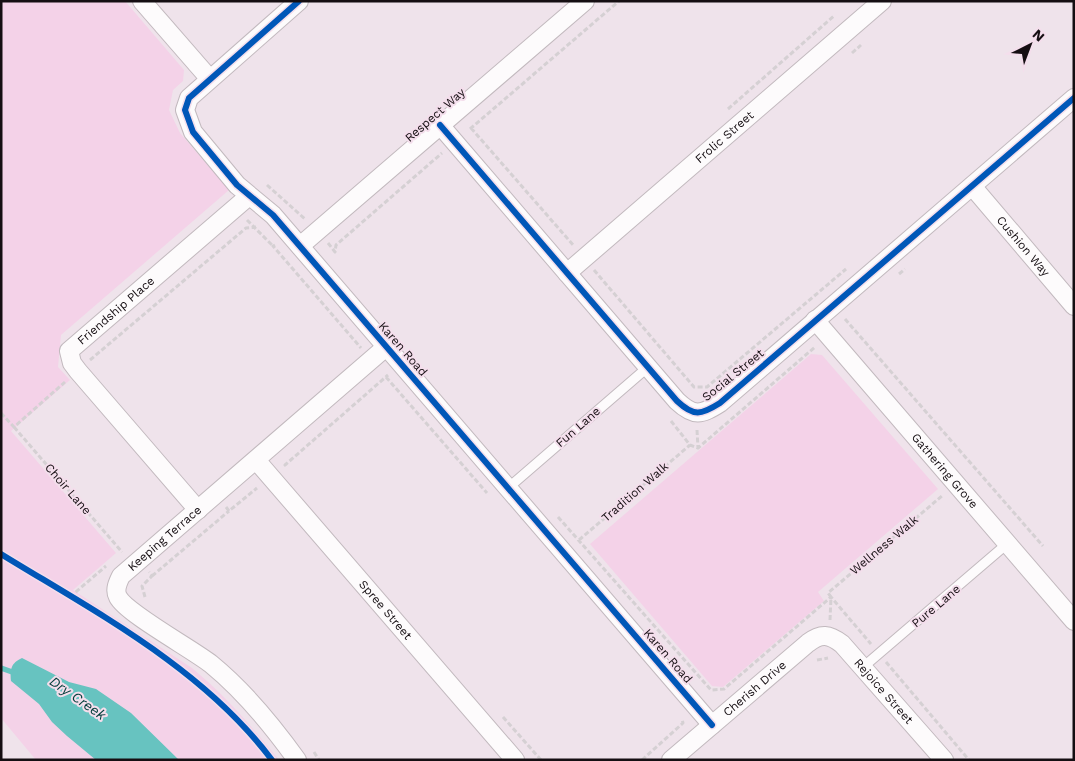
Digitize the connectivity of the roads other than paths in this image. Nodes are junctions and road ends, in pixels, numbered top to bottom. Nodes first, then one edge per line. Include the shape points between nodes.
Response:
1 (142, 1) edge
2 (299, 1) edge
3 (585, 1) edge
4 (882, 1) edge
5 (209, 78) junction
6 (1074, 98) edge
7 (440, 125) junction
8 (972, 186) junction
9 (249, 196) junction
10 (294, 240) junction
11 (567, 273) junction
12 (1074, 306) edge
13 (815, 320) junction
14 (386, 347) junction
15 (648, 367) junction
16 (256, 460) junction
17 (508, 488) junction
18 (198, 510) junction
19 (1008, 543) junction
20 (1074, 621) edge
21 (816, 637) joint
22 (862, 668) junction
23 (712, 725) junction
24 (297, 760) edge
25 (515, 760) edge
26 (671, 760) edge
27 (944, 760) edge

1 - 5 street
2 - 5 street, Karen Road
3 - 7 street, Respect Way
4 - 11 street, Frolic Street
5 - 9 street, Karen Road via 189,98 185,110 187,122
6 - 8 street, Social Street
7 - 10 street, Respect Way
7 - 11 street, Social Street
8 - 12 street, Cushion Way
8 - 13 street, Social Street
9 - 10 street, Karen Road via 269,211
9 - 18 street, Friendship Place via 70,351 78,371
10 - 14 street, Karen Road
11 - 15 street, Social Street
13 - 15 street, Social Street via 706,412 695,413 685,408
13 - 19 street, Gathering Grove
14 - 16 street, Keeping Terrace
14 - 17 street, Karen Road
15 - 17 lane, Fun Lane
16 - 18 street, Keeping Terrace
16 - 25 street, Spree Street
17 - 23 street, Karen Road
18 - 24 street, Keeping Terrace via 121,576 116,590 118,597 133,612 227,677
19 - 20 street, Gathering Grove
19 - 22 lane, Pure Lane
21 - 22 street, Rejoice Street via 834,638
21 - 23 street, Cherish Drive
22 - 27 street, Rejoice Street
23 - 26 street, Cherish Drive

